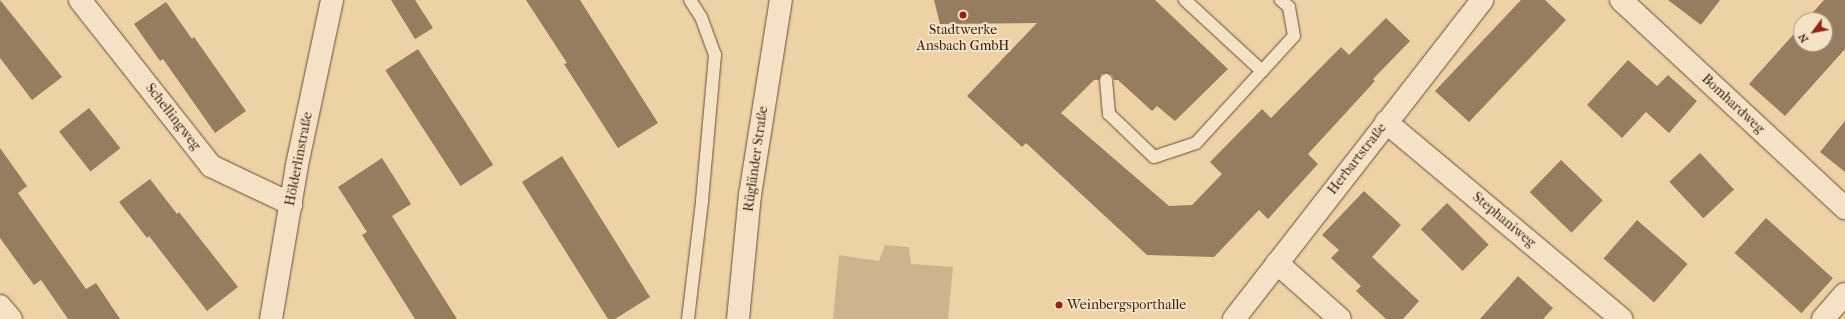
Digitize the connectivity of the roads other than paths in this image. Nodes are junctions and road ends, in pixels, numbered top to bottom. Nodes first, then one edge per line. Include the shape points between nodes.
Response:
1 (80, 0) edge
2 (332, 0) edge
3 (690, 0) edge
4 (781, 0) edge
5 (1185, 0) edge
6 (1281, 0) edge
7 (1482, 0) edge
8 (1621, 0) edge
9 (1262, 71) junction
10 (1106, 80) dead end
11 (1386, 122) junction
12 (291, 204) junction
13 (1845, 208) edge
14 (1277, 262) junction
15 (1845, 294) edge
16 (0, 306) edge
17 (11, 319) edge
18 (271, 319) edge
19 (688, 319) edge
20 (738, 319) edge
21 (1234, 319) edge
22 (1340, 319) edge
23 (1622, 319) edge
24 (1823, 319) edge

1 - 12 street, Schellingweg via 211,166
2 - 12 street, Hölderlinstraße
3 - 19 lane via 701,17 715,55
4 - 20 street, Rügländer Straße via 751,187
5 - 9 lane
6 - 9 lane via 1289,7 1294,36
7 - 11 street, Herbartstraße
8 - 13 street, Bomhardweg
9 - 10 lane via 1196,143 1154,157 1109,114
11 - 14 street, Herbartstraße
11 - 23 street, Stephaniweg
12 - 18 street, Hölderlinstraße
14 - 21 street, Herbartstraße
14 - 22 street
15 - 24 street
16 - 17 street

